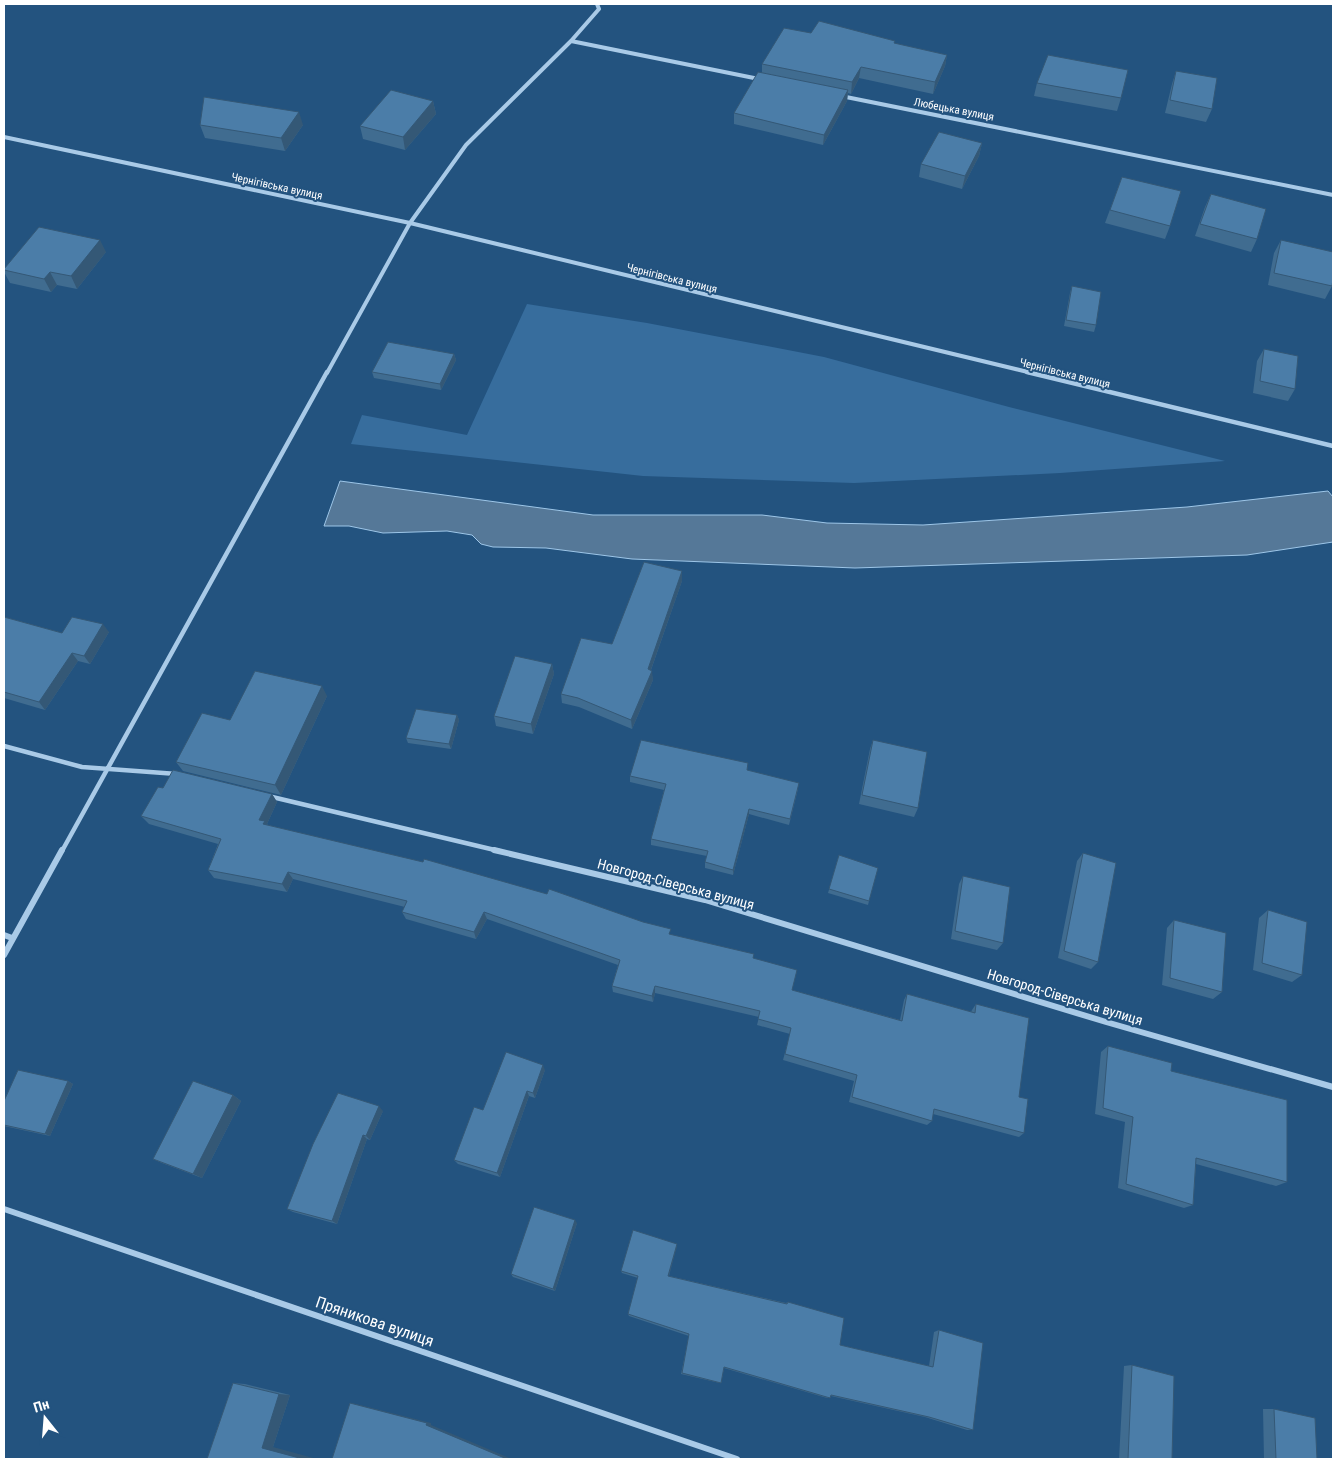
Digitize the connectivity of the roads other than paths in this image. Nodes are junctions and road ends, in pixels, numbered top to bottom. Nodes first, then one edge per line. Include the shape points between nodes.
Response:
1 (597, 4) edge
2 (571, 41) junction
3 (767, 81) edge
4 (835, 94) edge
5 (4, 137) edge
6 (1333, 195) edge
7 (410, 223) junction
8 (1333, 446) edge
9 (4, 746) edge
10 (107, 770) junction
11 (183, 775) edge
12 (260, 794) edge
13 (4, 935) edge
14 (12, 938) junction
15 (4, 955) edge
16 (1333, 1087) edge
17 (4, 1209) edge
18 (738, 1459) edge

1 - 2 street via 599,9
2 - 3 street
2 - 7 street via 466,146
4 - 6 street, Любецька вулиця
5 - 7 street, Чернігівська вулиця
7 - 8 street, Чернігівська вулиця
7 - 10 street
9 - 10 street via 41,758
10 - 11 street via 164,771
10 - 14 street
12 - 16 street, Новгород-Сіверська вулиця via 705,900
13 - 14 street
14 - 15 street
17 - 18 street, Пряникова вулиця

